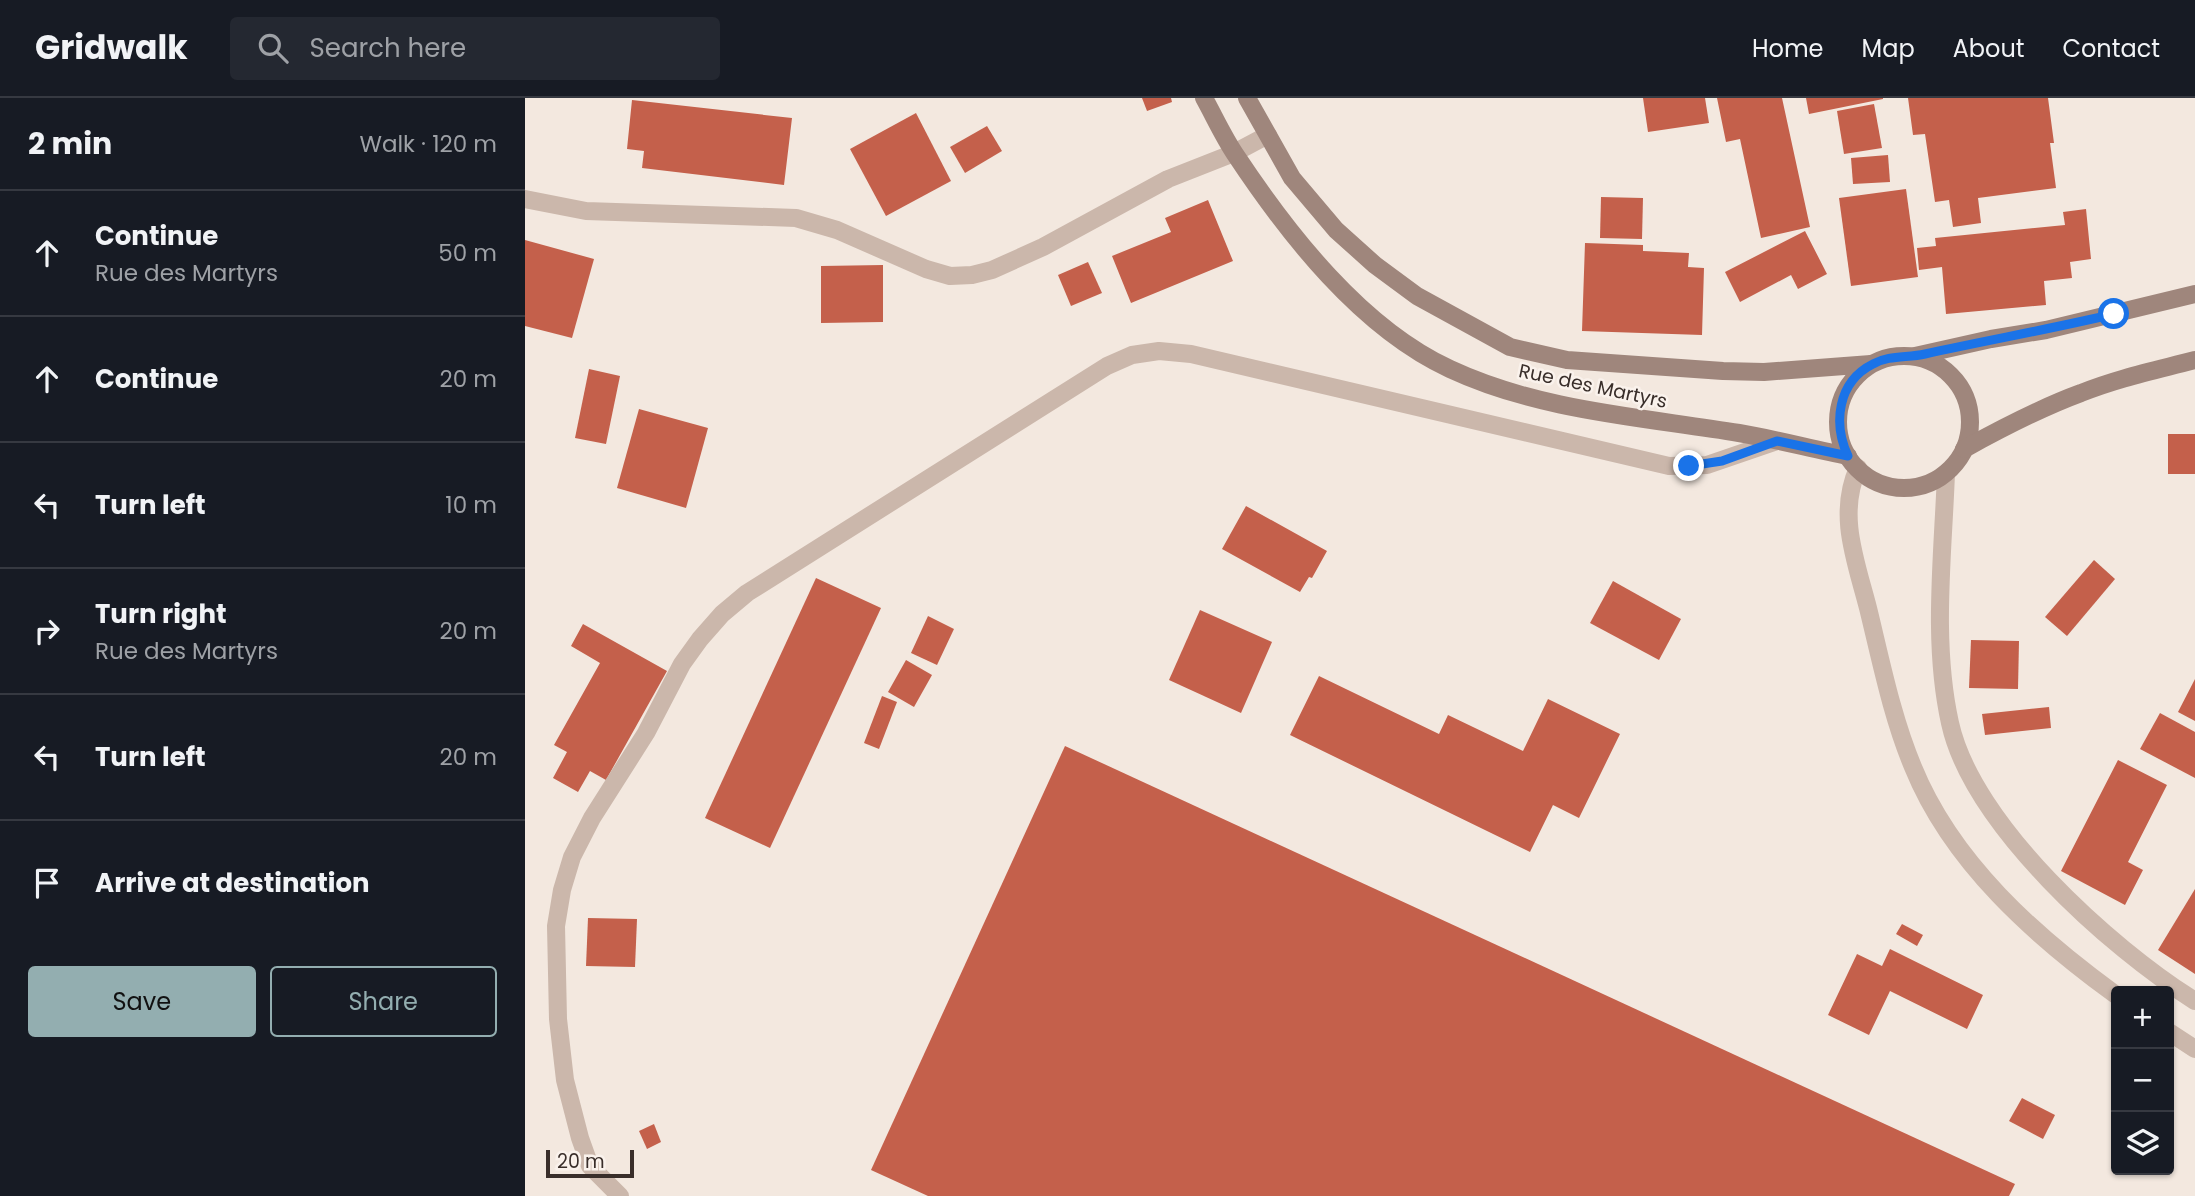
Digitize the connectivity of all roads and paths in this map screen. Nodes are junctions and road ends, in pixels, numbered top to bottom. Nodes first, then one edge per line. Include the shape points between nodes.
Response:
1 (1204, 98) edge
2 (1247, 98) edge
3 (1268, 135) junction
4 (1234, 152) junction
5 (525, 198) edge
6 (2195, 294) edge
7 (1913, 356) junction
8 (2195, 360) edge
9 (1871, 364) junction
10 (1777, 441) junction
11 (1964, 449) junction
12 (1853, 462) junction
13 (1946, 473) junction
14 (2111, 991) edge
15 (2195, 1001) edge
16 (2174, 1035) edge
17 (2195, 1049) edge
18 (620, 1196) edge

1 - 4 main road, Rue des Martyrs
2 - 3 main road, Rue des Martyrs
3 - 4 street
3 - 9 main road, Rue des Martyrs via 1292,178 1336,230 1375,265 1417,296 1510,347 1566,360 1723,371
4 - 5 street via 1168,179 1043,247 972,275 950,276 926,269 837,230 796,218 586,211
4 - 10 main road, Rue des Martyrs via 1308,253 1342,288 1392,334 1451,370 1568,407
6 - 7 main road
7 - 9 main road
7 - 11 main road via 1934,362 1951,375 1963,393 1969,414
8 - 11 main road via 2083,392
9 - 12 main road via 1854,378 1838,418 1840,439
10 - 12 main road, Rue des Martyrs
10 - 18 street via 1707,465 1669,466 1235,363 1159,351 1132,355 1107,366 812,550 747,593 700,639 592,818 562,890 556,926 565,1080 590,1166
11 - 13 main road
12 - 13 main road via 1864,475 1883,485 1905,489
12 - 14 street via 1847,502 1850,537 1895,716 1913,768 1938,817 1992,888 2052,945
13 - 15 street via 1940,622 1943,685 1966,768 2052,886 2164,982
16 - 17 street

